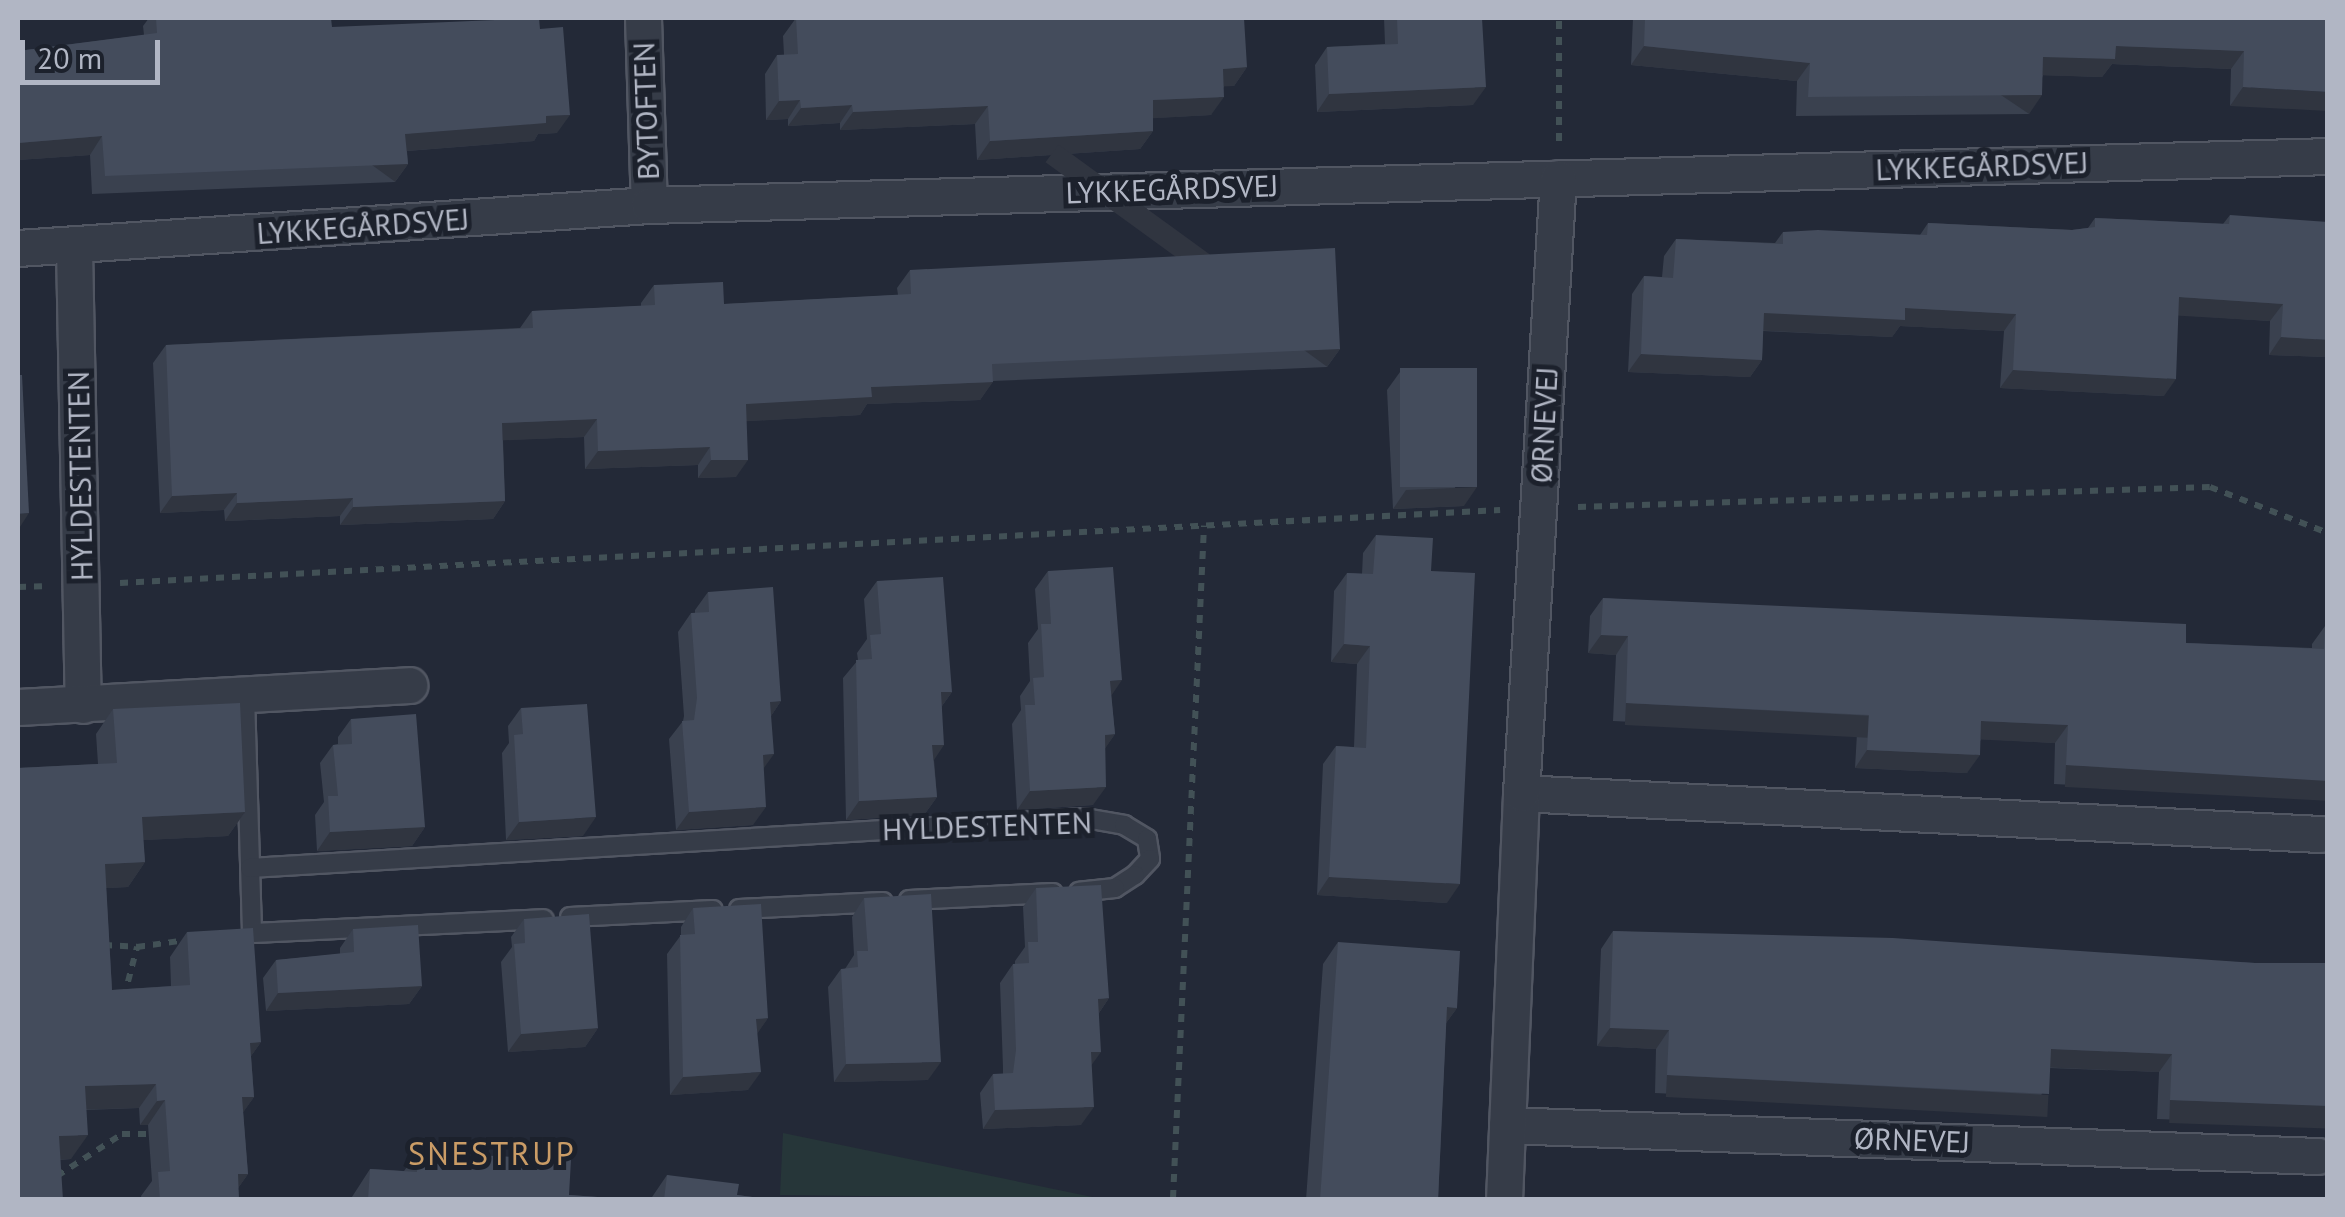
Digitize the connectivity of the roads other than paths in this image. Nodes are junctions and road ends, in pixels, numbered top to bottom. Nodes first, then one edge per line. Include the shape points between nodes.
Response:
1 (643, 18) edge
2 (2328, 156) edge
3 (1558, 178) junction
4 (650, 205) junction
5 (74, 246) junction
6 (18, 248) edge
7 (409, 685) dead end
8 (245, 696) junction
9 (83, 705) junction
10 (18, 707) edge
11 (1520, 792) junction
12 (2320, 834) dead end
13 (250, 868) junction
14 (1507, 1125) junction
15 (2317, 1156) dead end
16 (1504, 1200) edge

1 - 4 street, BYTOFTEN
2 - 3 street, LYKKEGÅRDSVEJ
3 - 4 street, LYKKEGÅRDSVEJ
3 - 11 street, ØRNEVEJ
4 - 5 street, LYKKEGÅRDSVEJ
5 - 6 street, LYKKEGÅRDSVEJ
5 - 9 street, HYLDESTENTEN
7 - 8 street
8 - 9 street
8 - 13 lane
9 - 10 street
11 - 12 street
11 - 14 street, ØRNEVEJ
13 - 13 lane, HYLDESTENTEN via 252,934 1085,891 1115,888 1150,859 1147,839 1124,825 1085,818
14 - 15 street, ØRNEVEJ
14 - 16 street, ØRNEVEJ

